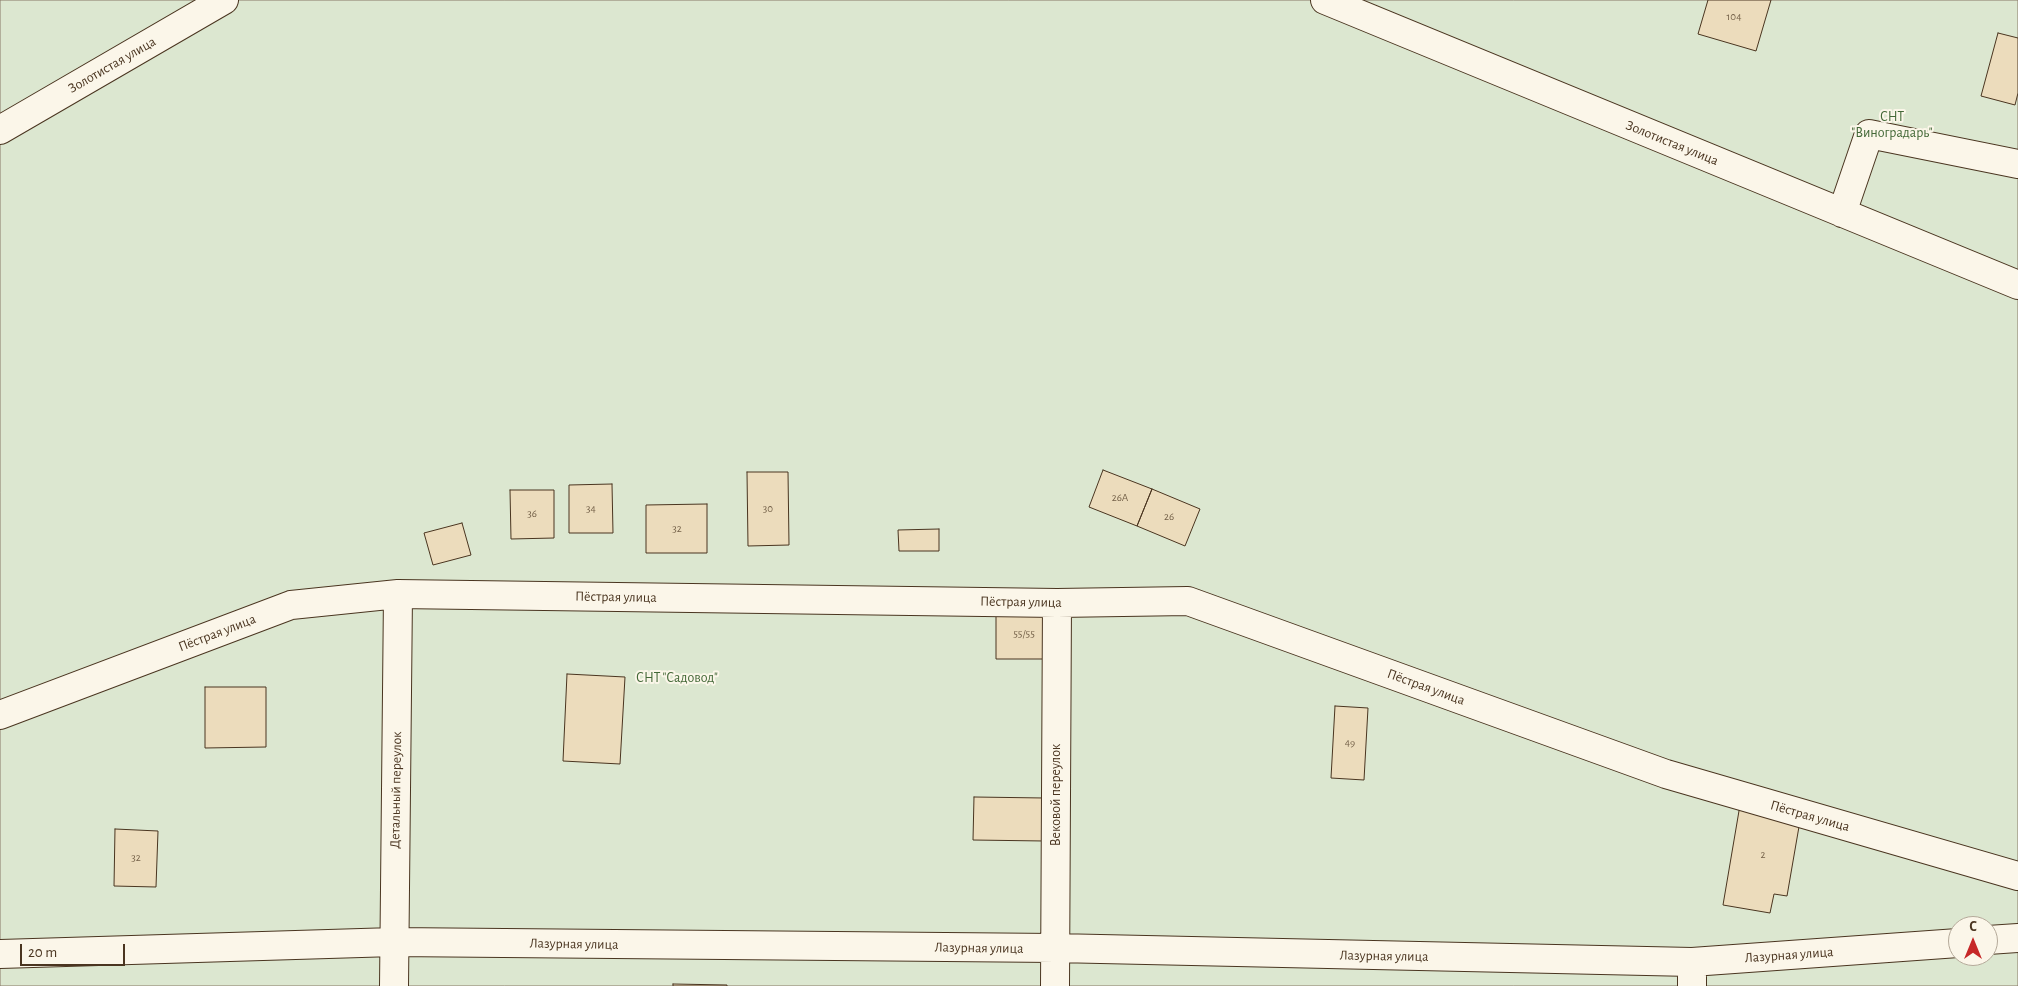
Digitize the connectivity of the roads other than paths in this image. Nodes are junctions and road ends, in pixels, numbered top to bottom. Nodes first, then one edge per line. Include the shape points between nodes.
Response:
1 (224, 0) edge
2 (1325, 0) edge
3 (0, 130) edge
4 (2018, 164) edge
5 (1842, 213) junction
6 (2018, 285) edge
7 (398, 594) junction
8 (1057, 603) junction
9 (0, 715) edge
10 (2018, 876) edge
11 (2018, 938) edge
12 (1998, 939) edge
13 (394, 942) junction
14 (1948, 944) edge
15 (1056, 948) junction
16 (0, 954) edge
17 (1692, 974) edge
18 (394, 986) edge
19 (1055, 986) edge

1 - 3 street, Золотистая улица
2 - 5 street, Золотистая улица
4 - 5 street via 1869,134
5 - 6 street, Золотистая улица
7 - 8 street, Пёстрая улица
7 - 9 street, Пёстрая улица via 291,605
7 - 13 street, Детальный переулок
8 - 10 street, Пёстрая улица via 1188,601 1666,774
8 - 15 street, Вековой переулок
11 - 12 street
13 - 15 street, Лазурная улица
13 - 16 street, Лазурная улица
13 - 18 street, Детальный переулок
14 - 17 street, Лазурная улица
15 - 17 street, Лазурная улица
15 - 19 street, Вековой переулок

